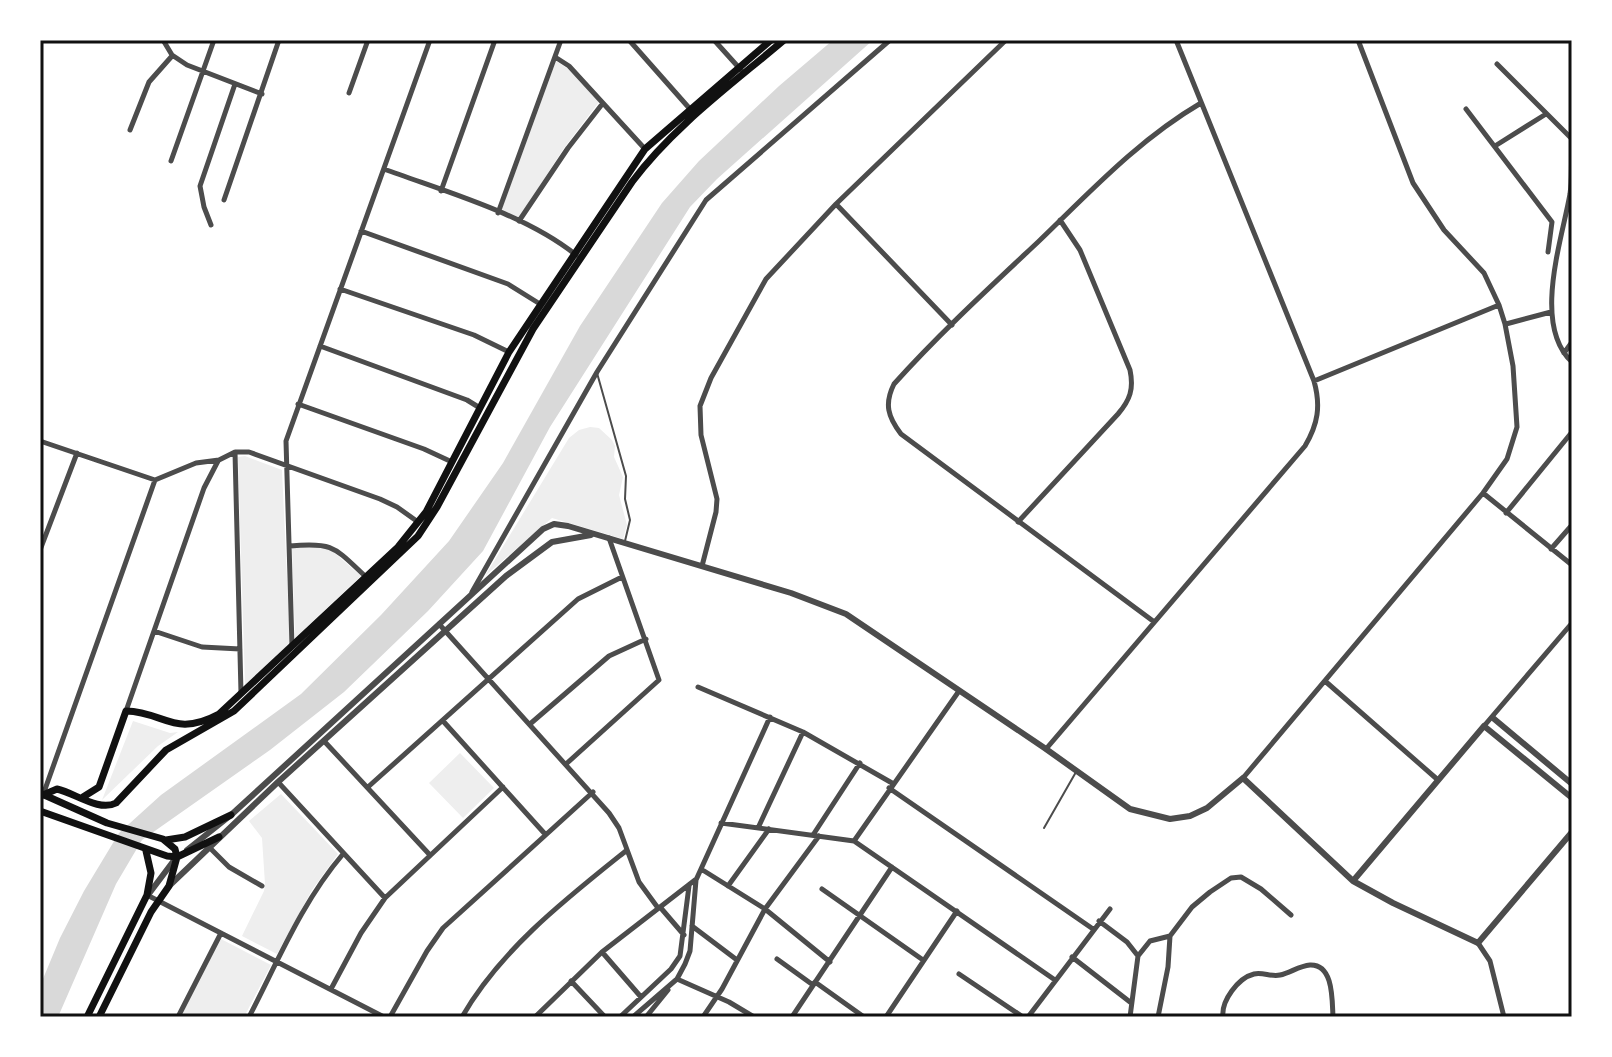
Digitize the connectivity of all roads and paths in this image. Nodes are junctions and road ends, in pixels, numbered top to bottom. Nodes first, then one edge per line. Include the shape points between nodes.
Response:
1 (163, 40) edge
2 (214, 40) edge
3 (279, 40) edge
4 (368, 40) edge
5 (430, 40) edge
6 (495, 40) edge
7 (561, 40) edge
8 (629, 40) edge
9 (714, 40) edge
10 (771, 40) edge
11 (784, 40) edge
12 (890, 40) edge
13 (1006, 40) edge
14 (1176, 40) edge
15 (1358, 40) edge
16 (172, 55) junction
17 (555, 57) junction
18 (1497, 64) dead end
19 (741, 71) junction
20 (204, 72) junction
21 (235, 84) junction
22 (349, 93) dead end
23 (262, 94) junction
24 (603, 103) junction
25 (1201, 103) junction
26 (690, 109) junction
27 (1466, 109) dead end
28 (1546, 114) junction
29 (130, 130) dead end
30 (1572, 139) edge
31 (1495, 146) junction
32 (645, 149) junction
33 (1572, 151) edge
34 (171, 161) dead end
35 (384, 169) junction
36 (441, 191) junction
37 (224, 200) dead end
38 (836, 204) junction
39 (498, 213) junction
40 (1060, 220) junction
41 (519, 221) junction
42 (211, 225) dead end
43 (361, 231) junction
44 (1548, 252) dead end
45 (578, 256) junction
46 (340, 289) junction
47 (540, 304) junction
48 (1499, 305) junction
49 (1551, 312) junction
50 (1505, 324) junction
51 (952, 325) junction
52 (1572, 342) edge
53 (320, 346) junction
54 (509, 352) junction
55 (1563, 354) junction
56 (1572, 362) edge
57 (597, 372) junction
58 (1314, 381) junction
59 (298, 404) junction
60 (480, 408) junction
61 (1572, 432) edge
62 (40, 441) edge
63 (1564, 441) junction
64 (1572, 448) edge
65 (235, 452) junction
66 (77, 453) junction
67 (219, 460) junction
68 (452, 462) junction
69 (286, 466) junction
70 (155, 480) junction
71 (1483, 493) junction
72 (1506, 513) junction
73 (418, 522) junction
74 (1018, 522) junction
75 (1572, 525) edge
76 (595, 534) junction
77 (609, 538) junction
78 (625, 543) junction
79 (289, 546) junction
80 (1551, 549) junction
81 (40, 550) edge
82 (1572, 565) edge
83 (702, 566) junction
84 (365, 576) junction
85 (622, 577) junction
86 (470, 596) junction
87 (1153, 621) junction
88 (1572, 623) edge
89 (439, 624) junction
90 (154, 631) junction
91 (445, 632) junction
92 (646, 639) junction
93 (292, 645) junction
94 (240, 649) junction
95 (293, 656) junction
96 (488, 678) junction
97 (1325, 681) junction
98 (698, 687) dead end
99 (959, 691) junction
100 (241, 694) junction
101 (126, 711) junction
102 (770, 717) junction
103 (1493, 718) junction
104 (443, 721) junction
105 (530, 724) junction
106 (1484, 726) junction
107 (803, 732) junction
108 (324, 741) junction
109 (1046, 749) junction
110 (860, 763) junction
111 (566, 764) junction
112 (1077, 771) junction
113 (1243, 778) junction
114 (1438, 780) junction
115 (278, 782) junction
116 (1572, 784) edge
117 (891, 786) junction
118 (368, 787) junction
119 (503, 787) junction
120 (593, 792) junction
121 (41, 796) edge
122 (83, 797) junction
123 (1572, 798) edge
124 (40, 811) edge
125 (231, 815) junction
126 (721, 823) junction
127 (758, 828) junction
128 (1044, 828) dead end
129 (769, 829) junction
130 (1572, 832) edge
131 (545, 834) junction
132 (816, 835) junction
133 (219, 837) junction
134 (163, 839) junction
135 (854, 841) junction
136 (209, 847) junction
137 (627, 850) junction
138 (146, 851) junction
139 (343, 854) junction
140 (429, 854) junction
141 (177, 857) junction
142 (892, 867) junction
143 (701, 869) junction
144 (696, 880) junction
145 (1353, 881) junction
146 (689, 885) junction
147 (169, 886) junction
148 (262, 886) dead end
149 (728, 886) junction
150 (822, 889) dead end
151 (147, 895) junction
152 (385, 898) junction
153 (158, 901) junction
154 (659, 907) junction
155 (765, 909) junction
156 (1110, 909) dead end
157 (957, 911) junction
158 (859, 914) junction
159 (1291, 915) dead end
160 (1099, 921) junction
161 (692, 926) junction
162 (1093, 929) junction
163 (221, 933) junction
164 (684, 935) junction
165 (1170, 936) junction
166 (1478, 943) junction
167 (602, 952) junction
168 (1138, 956) junction
169 (1072, 957) junction
170 (777, 959) dead end
171 (737, 960) junction
172 (923, 960) junction
173 (830, 962) junction
174 (277, 963) junction
175 (959, 974) dead end
176 (676, 980) junction
177 (1055, 980) junction
178 (571, 981) junction
179 (814, 984) junction
180 (331, 989) junction
181 (715, 996) junction
182 (641, 997) junction
183 (1130, 1002) junction
184 (103, 1016) edge
185 (87, 1017) edge
186 (178, 1017) edge
187 (249, 1017) edge
188 (387, 1017) edge
189 (462, 1017) edge
190 (535, 1017) edge
191 (605, 1017) edge
192 (620, 1017) edge
193 (633, 1017) edge
194 (646, 1017) edge
195 (703, 1017) edge
196 (754, 1017) edge
197 (792, 1017) edge
198 (864, 1017) edge
199 (886, 1017) edge
200 (1026, 1017) edge
201 (1130, 1017) edge
202 (1158, 1017) edge
203 (1223, 1017) edge
204 (1333, 1017) edge
205 (1504, 1017) edge

1 - 16 street
2 - 20 street
3 - 23 street
4 - 22 street
5 - 35 street
6 - 36 street
7 - 17 street
8 - 26 street
9 - 19 street
10 - 19 main road
11 - 19 main road
12 - 57 street via 706,200
13 - 38 street
14 - 25 street
15 - 48 street via 1413,183 1444,230 1484,273
16 - 20 street
16 - 29 street via 149,82
17 - 24 street
17 - 39 street
18 - 28 street
19 - 26 main road
19 - 45 main road via 648,161
20 - 21 street
20 - 34 street
21 - 23 street
21 - 42 street via 200,186
23 - 37 street
24 - 32 street
24 - 41 street
25 - 40 street via 1121,161
25 - 58 street
26 - 32 main road
27 - 31 street
28 - 30 street
28 - 31 street
31 - 44 street via 1552,222
32 - 45 main road
33 - 49 street via 1571,190
35 - 36 street
35 - 43 street
36 - 39 street
38 - 51 street
38 - 83 street via 766,279 704,392 699,421 717,499
39 - 41 street
40 - 51 street
40 - 74 street via 1080,250 1133,382 1118,414
41 - 45 street
43 - 46 street
43 - 47 street via 508,284
45 - 47 main road
45 - 95 main road via 430,519 392,563
46 - 53 street
46 - 54 street
47 - 54 main road
48 - 50 street
48 - 58 street
49 - 50 street
49 - 55 street
50 - 71 street via 1517,427 1507,459
51 - 74 street via 894,384 887,409 901,434
52 - 55 street
53 - 59 street
53 - 60 street
54 - 60 main road
55 - 56 street
57 - 78 lane via 626,476 630,520
57 - 86 street
58 - 87 street via 1318,412 1305,446
59 - 68 street
59 - 69 street via 286,441
60 - 68 main road
61 - 63 street
62 - 66 street
63 - 64 street
63 - 72 street
65 - 67 street
65 - 69 street
65 - 94 street
66 - 70 street
66 - 81 street
67 - 70 street
67 - 90 street via 204,488
68 - 73 main road
69 - 73 street via 380,499
69 - 79 street
70 - 121 street
71 - 72 street
71 - 97 street
72 - 80 street
73 - 84 main road
74 - 87 street
75 - 80 street
76 - 77 street
76 - 86 street via 554,524 543,529
76 - 91 street via 552,542 533,554
77 - 78 street
77 - 85 street
78 - 83 street
79 - 84 street via 331,546
79 - 93 street
80 - 82 street
83 - 99 street via 846,614
84 - 93 main road
85 - 92 street
85 - 96 street via 578,599
86 - 89 street
87 - 109 street
88 - 103 street
89 - 91 street
89 - 125 street
90 - 94 street via 202,647
90 - 101 street
91 - 96 street
91 - 108 street
92 - 105 street via 609,656
92 - 111 street via 659,680
93 - 95 street
93 - 100 main road
94 - 100 street
95 - 122 main road via 234,711 166,750 116,803 101,806
96 - 104 street
96 - 105 street
97 - 113 street
97 - 114 street
98 - 102 street
99 - 109 street
99 - 117 street
100 - 101 main road via 219,714 191,724 169,724
101 - 122 main road via 99,787
102 - 107 street
102 - 126 street
103 - 106 street
103 - 116 street
104 - 118 street
104 - 119 street
105 - 111 street
106 - 114 street
106 - 123 street
107 - 110 street
107 - 127 street
108 - 115 street
108 - 118 street
109 - 112 street
110 - 117 street
110 - 132 street
111 - 120 street
112 - 113 street via 1130,809 1170,819 1207,808
112 - 128 lane
113 - 145 street
114 - 145 street
115 - 133 street
115 - 139 street
117 - 135 street
117 - 162 street
118 - 140 street
119 - 131 street
119 - 140 street
120 - 131 street
120 - 137 street via 618,825
121 - 122 main road via 57,789
121 - 134 main road
124 - 138 main road
125 - 134 main road via 185,837
125 - 141 street
126 - 127 street
126 - 143 street
127 - 129 street
129 - 132 street
129 - 149 street
130 - 166 street
131 - 188 street via 443,928
132 - 135 street
132 - 155 street
133 - 136 street
133 - 141 main road
134 - 141 main road
135 - 142 street
136 - 147 street
136 - 148 street via 229,867
137 - 154 street via 639,882
137 - 189 street via 515,950 478,990
138 - 141 main road
138 - 151 main road via 151,873
139 - 152 street
139 - 174 street via 322,878
140 - 152 street
141 - 147 main road
141 - 151 street
142 - 157 street
142 - 158 street
143 - 144 street
143 - 149 street
144 - 146 street
144 - 161 street
145 - 166 street
146 - 154 street
146 - 164 street
147 - 153 main road
149 - 155 street
150 - 158 street
151 - 153 street
151 - 185 main road
152 - 180 street
153 - 163 street
153 - 184 main road
154 - 164 street
154 - 167 street
155 - 171 street
155 - 173 street
156 - 160 street
157 - 172 street
157 - 177 street
158 - 172 street
158 - 173 street
159 - 165 street via 1261,889 1235,876 1192,907
160 - 162 street
160 - 168 street
161 - 171 street
161 - 176 street via 689,955
162 - 169 street
163 - 174 street
163 - 186 street
164 - 182 street via 676,962
165 - 168 street via 1150,941
165 - 202 street
166 - 205 street via 1490,961
167 - 178 street
167 - 182 street
168 - 183 street
169 - 177 street
169 - 183 street
170 - 179 street
171 - 181 street
172 - 199 street
173 - 179 street
174 - 180 street
174 - 187 street
175 - 200 street
176 - 181 street
176 - 193 street
176 - 194 street
177 - 200 street
178 - 190 street
178 - 191 street
179 - 197 street
179 - 198 street
180 - 188 street
181 - 195 street
181 - 196 street
182 - 192 street
183 - 201 street
203 - 204 street via 1222,1006 1253,974 1277,976 1312,965 1326,974

